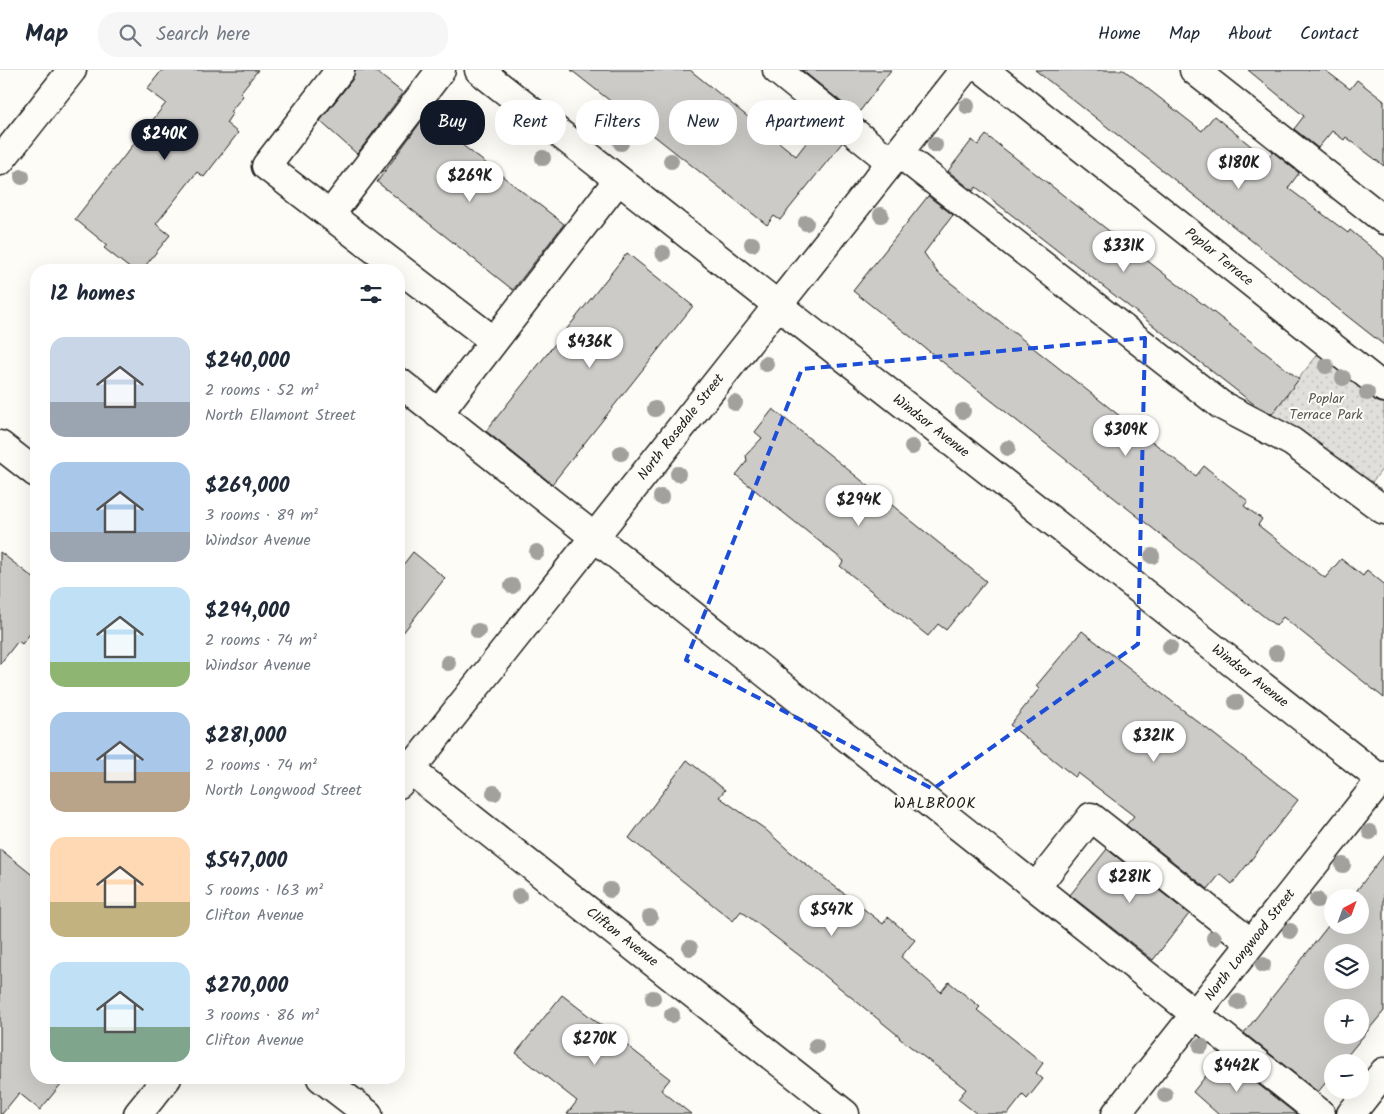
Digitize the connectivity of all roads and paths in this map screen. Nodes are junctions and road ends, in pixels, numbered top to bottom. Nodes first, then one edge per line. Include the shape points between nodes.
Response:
1 (72, 70) edge
2 (340, 70) edge
3 (441, 70) edge
4 (479, 70) edge
5 (777, 70) edge
6 (984, 70) edge
7 (956, 73) edge
8 (1207, 74) edge
9 (895, 157) junction
10 (0, 161) edge
11 (618, 180) junction
12 (330, 214) junction
13 (1384, 220) edge
14 (395, 264) edge
15 (405, 272) edge
16 (778, 305) junction
17 (494, 341) junction
18 (405, 387) edge
19 (1384, 388) edge
20 (438, 414) junction
21 (0, 445) edge
22 (30, 468) edge
23 (1384, 510) edge
24 (595, 537) junction
25 (405, 768) edge
26 (405, 774) edge
27 (1383, 779) edge
28 (1036, 887) junction
29 (1251, 944) junction
30 (1195, 1014) junction
31 (1384, 1072) edge
32 (162, 1084) edge
33 (329, 1084) edge
34 (138, 1114) edge
35 (368, 1114) edge
36 (845, 1114) edge
37 (1116, 1114) edge
38 (1321, 1114) edge
39 (1351, 1114) edge

1 - 10 street
2 - 12 street via 266,166
3 - 12 street
4 - 11 street, Windsor Avenue
5 - 9 street
6 - 19 street, Poplar Terrace
7 - 9 street, North Rosedale Street
8 - 13 street
9 - 16 street, North Rosedale Street
9 - 23 street via 1221,404 1292,442
11 - 16 street, Windsor Avenue
11 - 17 street
12 - 14 street
15 - 17 street
16 - 24 street, North Rosedale Street
16 - 27 street, Windsor Avenue
17 - 20 street
18 - 20 street
20 - 24 street
21 - 22 street
24 - 25 street, North Rosedale Street
24 - 28 street
26 - 36 street, Clifton Avenue
27 - 29 street, North Longwood Street
28 - 29 street via 1091,817
28 - 30 street
29 - 30 street, North Longwood Street
30 - 37 street, North Longwood Street
30 - 38 street
31 - 39 street
32 - 34 street
33 - 35 street

